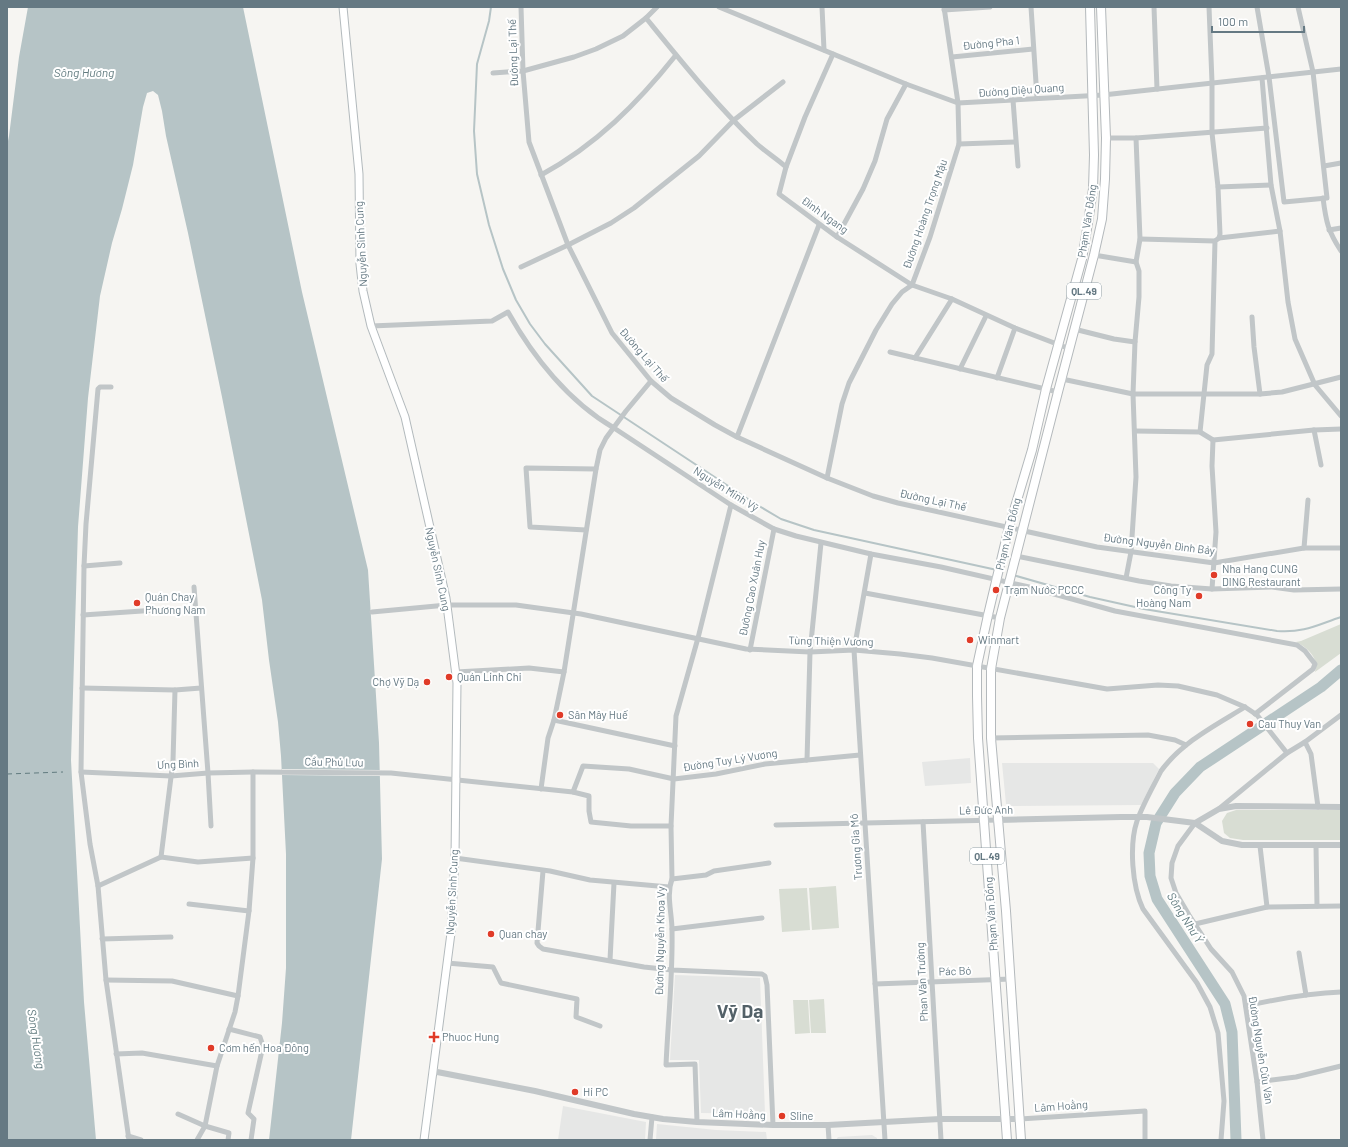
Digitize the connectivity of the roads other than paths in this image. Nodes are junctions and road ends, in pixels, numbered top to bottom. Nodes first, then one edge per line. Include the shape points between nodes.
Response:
1 (343, 7) edge
2 (521, 7) edge
3 (658, 7) edge
4 (719, 7) edge
5 (822, 7) edge
6 (990, 7) edge
7 (1030, 7) edge
8 (1090, 7) edge
9 (1101, 7) edge
10 (1154, 7) edge
11 (1209, 7) edge
12 (1257, 7) edge
13 (1298, 7) edge
14 (944, 8) edge
15 (646, 18) junction
16 (1032, 49) junction
17 (824, 50) junction
18 (833, 54) junction
19 (676, 55) junction
20 (952, 58) junction
21 (1341, 69) edge
22 (523, 71) junction
23 (1313, 72) junction
24 (493, 73) dead end
25 (1269, 77) junction
26 (1262, 78) junction
27 (783, 82) dead end
28 (1212, 82) junction
29 (906, 84) junction
30 (1158, 89) junction
31 (1092, 95) junction
32 (1103, 95) junction
33 (1037, 98) junction
34 (1013, 100) junction
35 (958, 103) junction
36 (734, 120) junction
37 (1267, 128) junction
38 (1212, 133) junction
39 (1106, 138) junction
40 (1136, 138) junction
41 (1015, 142) junction
42 (959, 144) junction
43 (1341, 163) edge
44 (1018, 166) dead end
45 (1324, 166) junction
46 (786, 167) junction
47 (541, 175) junction
48 (1271, 185) junction
49 (1218, 187) junction
50 (1323, 198) junction
51 (820, 225) junction
52 (1341, 228) edge
53 (1330, 230) junction
54 (1280, 231) junction
55 (837, 237) junction
56 (1140, 239) junction
57 (1217, 240) junction
58 (568, 245) junction
59 (1341, 251) edge
60 (1094, 255) junction
61 (1136, 262) junction
62 (520, 267) dead end
63 (912, 285) junction
64 (952, 299) junction
65 (986, 316) junction
66 (1252, 317) dead end
67 (371, 326) junction
68 (1014, 328) junction
69 (1074, 329) junction
70 (1135, 342) junction
71 (1059, 345) junction
72 (1070, 349) junction
73 (890, 352) dead end
74 (915, 358) junction
75 (960, 369) junction
76 (1341, 377) edge
77 (997, 378) junction
78 (1062, 379) junction
79 (651, 381) junction
80 (1315, 385) junction
81 (111, 387) dead end
82 (1046, 389) junction
83 (1058, 392) junction
84 (1133, 394) junction
85 (1204, 394) junction
86 (1260, 394) junction
87 (1341, 416) edge
88 (614, 428) junction
89 (1341, 429) edge
90 (1314, 430) junction
91 (1135, 431) junction
92 (1200, 432) junction
93 (736, 437) junction
94 (1213, 440) junction
95 (1321, 464) dead end
96 (596, 469) junction
97 (827, 478) junction
98 (1308, 500) dead end
99 (731, 505) junction
100 (1009, 527) junction
101 (774, 529) junction
102 (586, 530) junction
103 (1022, 530) junction
104 (821, 543) junction
105 (1304, 548) junction
106 (1341, 548) edge
107 (1130, 552) junction
108 (871, 554) junction
109 (1016, 556) junction
110 (120, 563) dead end
111 (1214, 563) junction
112 (84, 566) junction
113 (998, 574) junction
114 (1126, 578) junction
115 (1010, 580) junction
116 (194, 587) dead end
117 (1341, 588) edge
118 (1212, 589) junction
119 (865, 593) junction
120 (447, 605) junction
121 (157, 610) dead end
122 (372, 612) dead end
123 (572, 612) junction
124 (83, 615) junction
125 (988, 615) junction
126 (1000, 618) junction
127 (698, 638) junction
128 (750, 650) junction
129 (854, 650) junction
130 (810, 652) junction
131 (977, 666) junction
132 (991, 669) junction
133 (456, 672) junction
134 (564, 672) junction
135 (82, 688) junction
136 (201, 688) junction
137 (175, 690) junction
138 (1245, 706) junction
139 (1256, 714) junction
140 (1341, 715) edge
141 (554, 720) junction
142 (991, 738) junction
143 (1306, 742) junction
144 (1186, 745) junction
145 (675, 746) junction
146 (1287, 753) junction
147 (860, 755) junction
148 (807, 760) junction
149 (81, 772) junction
150 (253, 772) junction
151 (277, 772) joint
152 (208, 773) junction
153 (171, 776) junction
154 (456, 779) junction
155 (674, 779) junction
156 (541, 789) junction
157 (573, 792) junction
158 (1318, 807) junction
159 (1341, 807) edge
160 (1219, 809) junction
161 (1138, 817) junction
162 (984, 820) junction
163 (999, 820) junction
164 (922, 822) junction
165 (1195, 823) junction
166 (864, 824) junction
167 (776, 825) dead end
168 (210, 826) dead end
169 (671, 826) junction
170 (1341, 845) edge
171 (1260, 846) junction
172 (1316, 846) junction
173 (162, 857) junction
174 (253, 858) junction
175 (455, 858) junction
176 (769, 863) dead end
177 (543, 871) junction
178 (672, 879) junction
179 (614, 883) junction
180 (98, 886) junction
181 (669, 887) junction
182 (189, 904) dead end
183 (1317, 906) junction
184 (1341, 906) edge
185 (1267, 907) junction
186 (249, 911) junction
187 (762, 918) dead end
188 (1195, 924) junction
189 (672, 929) junction
190 (171, 937) dead end
191 (102, 939) junction
192 (1299, 953) dead end
193 (610, 960) junction
194 (447, 962) junction
195 (672, 970) junction
196 (996, 979) junction
197 (1011, 979) junction
198 (106, 980) junction
199 (932, 981) junction
200 (875, 984) junction
201 (1341, 992) edge
202 (1306, 995) junction
203 (238, 996) junction
204 (1246, 1006) junction
205 (600, 1026) dead end
206 (229, 1029) junction
207 (116, 1054) junction
208 (217, 1066) junction
209 (1341, 1066) edge
210 (432, 1071) junction
211 (1257, 1082) junction
212 (178, 1114) dead end
213 (652, 1117) junction
214 (940, 1119) junction
215 (1020, 1119) junction
216 (1006, 1120) junction
217 (697, 1122) junction
218 (884, 1122) junction
219 (773, 1125) junction
220 (828, 1125) junction
221 (204, 1126) junction
222 (128, 1138) edge
223 (141, 1140) edge
224 (197, 1140) edge
225 (228, 1140) edge
226 (251, 1140) edge
227 (424, 1140) edge
228 (650, 1140) edge
229 (829, 1140) edge
230 (885, 1140) edge
231 (941, 1140) edge
232 (1007, 1140) edge
233 (1021, 1140) edge
234 (1145, 1140) edge
235 (1221, 1140) edge
236 (1263, 1140) edge

1 - 67 main road, Nguyễn Sinh Cung via 359,174 360,264
2 - 22 street, Đường Lại Thế
3 - 15 street
4 - 17 street, Đường Diệu Quang
5 - 17 street
6 - 14 street
7 - 16 street
8 - 31 main road, Phạm Văn Đồng / QL.49
9 - 32 main road, Phạm Văn Đồng / QL.49
10 - 30 street
11 - 28 street
12 - 25 street
13 - 23 street
14 - 20 street, Đường Hoàng Trọng Mậu
15 - 19 street
15 - 22 street via 623,36 596,49
16 - 20 street, Đường Pha 1
16 - 33 street
17 - 18 street, Đường Diệu Quang
18 - 29 street, Đường Diệu Quang
18 - 46 street
19 - 36 street
19 - 47 street via 653,85 606,131 562,164
20 - 35 street, Đường Hoàng Trọng Mậu
21 - 23 street, Đường Diệu Quang
22 - 24 street
22 - 47 street, Đường Lại Thế via 529,142
23 - 25 street, Đường Diệu Quang
23 - 45 street
25 - 26 street, Đường Diệu Quang
25 - 50 street via 1284,202
26 - 28 street, Đường Diệu Quang
26 - 37 street
27 - 36 street
28 - 30 street, Đường Diệu Quang
28 - 38 street
29 - 35 street, Đường Diệu Quang
29 - 55 street via 887,119 875,161 863,190
30 - 32 street, Đường Diệu Quang
31 - 32 street, Đường Diệu Quang
31 - 33 street, Đường Diệu Quang
31 - 71 main road, Phạm Văn Đồng / QL.49 via 1093,189 1082,259
32 - 39 main road, Phạm Văn Đồng / QL.49
33 - 34 street, Đường Diệu Quang
34 - 35 street, Đường Diệu Quang
34 - 41 street
35 - 42 street, Đường Hoàng Trọng Mậu
36 - 46 street
36 - 58 street via 699,156 647,199 611,223
37 - 38 street
37 - 48 street
38 - 40 street
38 - 49 street
39 - 40 street
39 - 60 main road, Phạm Văn Đồng / QL.49 via 1102,218
40 - 56 street
41 - 42 street
41 - 44 street
42 - 63 street, Đường Hoàng Trọng Mậu
43 - 45 street
45 - 50 street via 1327,198
46 - 51 street, Đình Ngang via 779,194
47 - 58 street, Đường Lại Thế
48 - 49 street
48 - 54 street
49 - 57 street via 1220,234
50 - 53 street
51 - 55 street, Đình Ngang
51 - 93 street
52 - 53 street
53 - 59 street
54 - 57 street
54 - 80 street via 1295,339
55 - 63 street, Đình Ngang
56 - 57 street
56 - 61 street
57 - 85 street via 1212,354 1207,365
58 - 62 street
58 - 79 street, Đường Lại Thế via 612,333
60 - 61 street
60 - 69 main road, Phạm Văn Đồng / QL.49
61 - 70 street via 1139,271 1139,297
63 - 64 street, Đình Ngang
63 - 97 street, Đường Hoàng Trọng Mậu via 892,304 849,383 842,404
64 - 65 street, Đình Ngang
64 - 74 street
65 - 68 street, Đình Ngang
65 - 75 street
66 - 86 street
67 - 88 street, Nguyễn Minh Vỹ via 492,321 508,312 532,352 561,385 599,419
67 - 120 main road, Nguyễn Sinh Cung via 405,417
68 - 71 street, Đình Ngang
68 - 77 street
69 - 70 street
69 - 72 main road, Phạm Văn Đồng / QL.49
70 - 84 street
71 - 72 street, Đình Ngang
71 - 82 main road, Phạm Văn Đồng / QL.49
72 - 78 main road, Phạm Văn Đồng / QL.49
73 - 74 street
74 - 75 street
75 - 77 street
76 - 80 street
77 - 82 street
78 - 83 main road, Phạm Văn Đồng / QL.49
78 - 84 street
79 - 88 street
79 - 93 street, Đường Lại Thế via 671,398
80 - 86 street
80 - 87 street
81 - 112 street via 98,389
82 - 83 street
82 - 100 main road, Phạm Văn Đồng / QL.49 via 1032,450
83 - 103 main road, Phạm Văn Đồng / QL.49
84 - 85 street
84 - 91 street
85 - 86 street
85 - 92 street
88 - 96 street via 600,450
88 - 99 street, Nguyễn Minh Vỹ
89 - 90 street
90 - 94 street
90 - 95 street
91 - 92 street
91 - 107 street via 1136,477
92 - 94 street
93 - 97 street, Đường Lại Thế
94 - 111 street via 1216,532
96 - 102 street
96 - 102 street via 526,468 530,527
97 - 100 street, Đường Lại Thế via 873,496
98 - 105 street
99 - 101 street, Nguyễn Minh Vỹ
99 - 127 street, Đường Nguyễn Khoa Vy
100 - 103 street, Đường Lại Thế
100 - 113 main road, Phạm Văn Đồng / QL.49
101 - 104 street, Nguyễn Minh Vỹ
101 - 128 street, Đường Cao Xuân Huy
102 - 123 street
103 - 107 street, Đường Nguyễn Đình Bảy
103 - 109 main road, Phạm Văn Đồng / QL.49
104 - 108 street, Nguyễn Minh Vỹ
104 - 130 street
105 - 106 street, Đường Nguyễn Đình Bảy
105 - 111 street, Đường Nguyễn Đình Bảy
107 - 111 street, Đường Nguyễn Đình Bảy
107 - 114 street
108 - 113 street, Nguyễn Minh Vỹ
108 - 119 street, Trương Gia Mô
109 - 114 street
109 - 115 main road, Phạm Văn Đồng / QL.49
110 - 112 street
111 - 118 street
112 - 124 street
113 - 115 street, Nguyễn Minh Vỹ
113 - 125 main road, Phạm Văn Đồng / QL.49
114 - 118 street via 1164,585
115 - 126 main road, Phạm Văn Đồng / QL.49
115 - 139 street, Nguyễn Minh Vỹ via 1115,612 1297,644 1315,664 1313,669
116 - 136 street
117 - 118 street
119 - 125 street
119 - 129 street, Trương Gia Mô
120 - 122 street, Tùng Thiện Vương
120 - 123 street, Tùng Thiện Vương via 516,604
120 - 133 main road, Nguyễn Sinh Cung
121 - 124 street
123 - 127 street, Tùng Thiện Vương
123 - 134 street
124 - 135 street
125 - 126 street
125 - 131 main road, Phạm Văn Đồng / QL.49
126 - 132 main road, Phạm Văn Đồng / QL.49
127 - 128 street, Tùng Thiện Vương
127 - 145 street, Đường Nguyễn Khoa Vy via 676,716
128 - 130 street, Tùng Thiện Vương
129 - 130 street, Tùng Thiện Vương
129 - 131 street, Tùng Thiện Vương via 932,658
129 - 147 street, Trương Gia Mô
130 - 148 street
131 - 132 street, Tùng Thiện Vương
131 - 162 main road, Phạm Văn Đồng / QL.49 via 978,738
132 - 138 street, Tùng Thiện Vương via 1107,688 1178,686 1217,695
132 - 142 main road, Phạm Văn Đồng / QL.49
133 - 134 street via 529,668
133 - 154 main road, Nguyễn Sinh Cung
134 - 141 street
135 - 137 street
135 - 149 street
136 - 137 street
136 - 152 street
137 - 153 street
138 - 139 street, Tùng Thiện Vương
138 - 144 street
139 - 146 street, Tùng Thiện Vương
140 - 143 street
141 - 145 street
141 - 156 street via 548,738
142 - 144 street via 1148,735 1170,738
142 - 163 main road, Phạm Văn Đồng / QL.49
143 - 146 street
143 - 158 street
144 - 161 street via 1170,758 1161,771
145 - 155 street, Đường Nguyễn Khoa Vy
146 - 160 street
147 - 148 street, Đường Tuy Lý Vương
147 - 166 street, Trương Gia Mô
148 - 155 street, Đường Tuy Lý Vương
149 - 153 street, Ưng Bình
149 - 180 street
150 - 151 street, Ưng Bình
150 - 152 street, Ưng Bình
150 - 174 street
151 - 154 street, Cầu Phú Lưu via 391,773
152 - 153 street, Ưng Bình
152 - 168 street
153 - 173 street
154 - 156 street
154 - 175 main road, Nguyễn Sinh Cung
155 - 157 street, Đường Tuy Lý Vương via 629,769 583,766
155 - 169 street, Đường Nguyễn Khoa Vy
156 - 157 street
157 - 169 street via 589,796 591,822
158 - 159 street
158 - 160 street via 1236,806
160 - 165 street
161 - 163 street, Lê Đức Anh
161 - 165 street, Lê Đức Anh
161 - 235 street via 1133,857 1138,898 1148,917 1202,992 1218,1033 1224,1101
162 - 163 street, Lê Đức Anh
162 - 164 street, Lê Đức Anh
162 - 196 main road, Phạm Văn Đồng / QL.49
163 - 197 main road, Phạm Văn Đồng / QL.49
164 - 166 street, Lê Đức Anh
164 - 199 street, Phan Văn Trường
165 - 171 street, Lê Đức Anh via 1222,841
165 - 188 street, Đường Nguyễn Cửu Vân via 1178,846 1172,863 1171,878 1176,894
166 - 167 street, Lê Đức Anh
166 - 200 street, Trương Gia Mô
169 - 178 street, Đường Nguyễn Khoa Vy
170 - 172 street, Lê Đức Anh
171 - 172 street, Lê Đức Anh
171 - 185 street
172 - 183 street
173 - 174 street via 198,862
173 - 180 street
174 - 186 street
175 - 177 street
175 - 194 main road, Nguyễn Sinh Cung
176 - 178 street via 714,870 706,875
177 - 179 street
177 - 193 street via 537,943 539,946 543,949
178 - 181 street, Đường Nguyễn Khoa Vy
179 - 181 street
179 - 193 street
180 - 191 street
181 - 189 street, Đường Nguyễn Khoa Vy
182 - 186 street
183 - 184 street
183 - 185 street
185 - 188 street
186 - 203 street
187 - 189 street
188 - 204 street, Đường Nguyễn Cửu Vân via 1232,972
189 - 195 street, Đường Nguyễn Khoa Vy
190 - 191 street
191 - 198 street
192 - 202 street
193 - 195 street
194 - 205 street via 493,967 501,983 577,999 576,1017
194 - 210 main road, Nguyễn Sinh Cung
195 - 217 street, Đường Nguyễn Khoa Vy via 666,1065 695,1064
195 - 219 street via 765,976
196 - 197 street, Pác Bó
196 - 199 street, Pác Bó
196 - 216 main road, Phạm Văn Đồng / QL.49
197 - 215 main road, Phạm Văn Đồng / QL.49
198 - 203 street via 172,981
198 - 207 street
199 - 200 street, Pác Bó
199 - 214 street, Phan Văn Trường
200 - 218 street, Trương Gia Mô
201 - 202 street
202 - 204 street
203 - 206 street
204 - 211 street, Đường Nguyễn Cửu Vân
206 - 208 street
206 - 226 street via 260,1037 262,1040 263,1046 248,1113 254,1119
207 - 208 street via 142,1053
207 - 222 street
208 - 221 street
209 - 211 street via 1296,1077
210 - 213 street, Lâm Hoằng
210 - 227 main road, Nguyễn Sinh Cung
211 - 236 street, Đường Nguyễn Cửu Vân
212 - 221 street
213 - 217 street, Lâm Hoằng
213 - 228 street
214 - 216 street, Lâm Hoằng
214 - 218 street, Lâm Hoằng
214 - 231 street, Phan Văn Trường
215 - 216 street, Lâm Hoằng
215 - 233 main road, Phạm Văn Đồng / QL.49
215 - 234 street, Lâm Hoằng via 1145,1111
216 - 232 main road, Phạm Văn Đồng / QL.49
217 - 219 street, Lâm Hoằng
218 - 220 street, Lâm Hoằng
218 - 230 street, Trương Gia Mô
219 - 220 street, Lâm Hoằng
220 - 229 street
221 - 224 street
221 - 225 street via 229,1133
222 - 223 street

